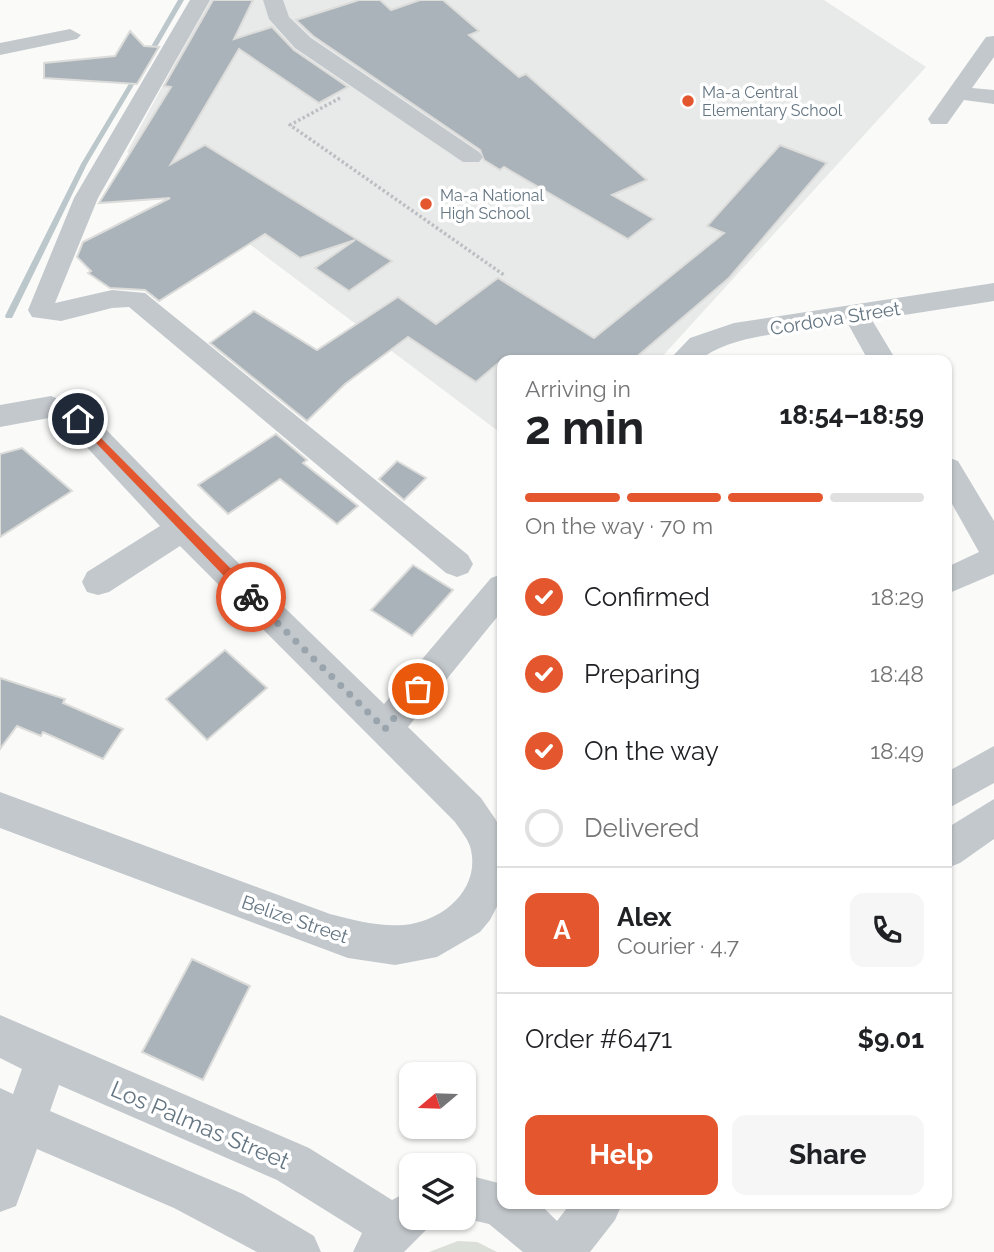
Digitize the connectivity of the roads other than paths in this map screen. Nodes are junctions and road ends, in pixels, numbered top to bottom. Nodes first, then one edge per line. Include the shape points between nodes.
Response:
1 (200, 0) edge
2 (273, 0) edge
3 (70, 35) dead end
4 (994, 43) edge
5 (0, 49) edge
6 (957, 93) junction
7 (994, 97) edge
8 (939, 119) dead end
9 (471, 158) dead end
10 (994, 292) edge
11 (855, 314) junction
12 (688, 355) edge
13 (879, 355) edge
14 (0, 416) edge
15 (952, 478) edge
16 (181, 528) junction
17 (994, 549) edge
18 (994, 560) edge
19 (457, 564) dead end
20 (952, 578) edge
21 (98, 582) dead end
22 (497, 594) edge
23 (385, 729) junction
24 (994, 763) edge
25 (952, 789) edge
26 (2, 814) edge
27 (994, 817) edge
28 (952, 846) edge
29 (0, 1036) edge
30 (47, 1059) junction
31 (12, 1115) edge
32 (0, 1190) edge
33 (476, 1197) edge
34 (497, 1201) edge
35 (517, 1209) edge
36 (594, 1209) edge
37 (394, 1231) edge
38 (298, 1252) edge
39 (552, 1252) edge
40 (561, 1252) edge

1 - 19 street via 91,189 41,310 55,313 114,298 136,299
2 - 9 street via 289,32
3 - 5 street
4 - 6 street
6 - 7 street
6 - 8 street
10 - 11 street, Cordova Street
11 - 12 street, Cordova Street via 715,338
11 - 13 street
14 - 16 street, Belize Street via 51,407 78,419
15 - 17 street
16 - 21 street
16 - 23 street, Belize Street
18 - 20 street
22 - 23 street
23 - 26 street, Belize Street via 468,810 491,857 489,883 478,907 430,941 368,943 330,934
24 - 25 street
27 - 28 street
29 - 30 street, Los Palmas Street
30 - 31 street
30 - 37 street, Los Palmas Street via 253,1145 341,1192
31 - 32 street
31 - 38 street via 226,1209
33 - 34 street
35 - 39 street
36 - 40 street

